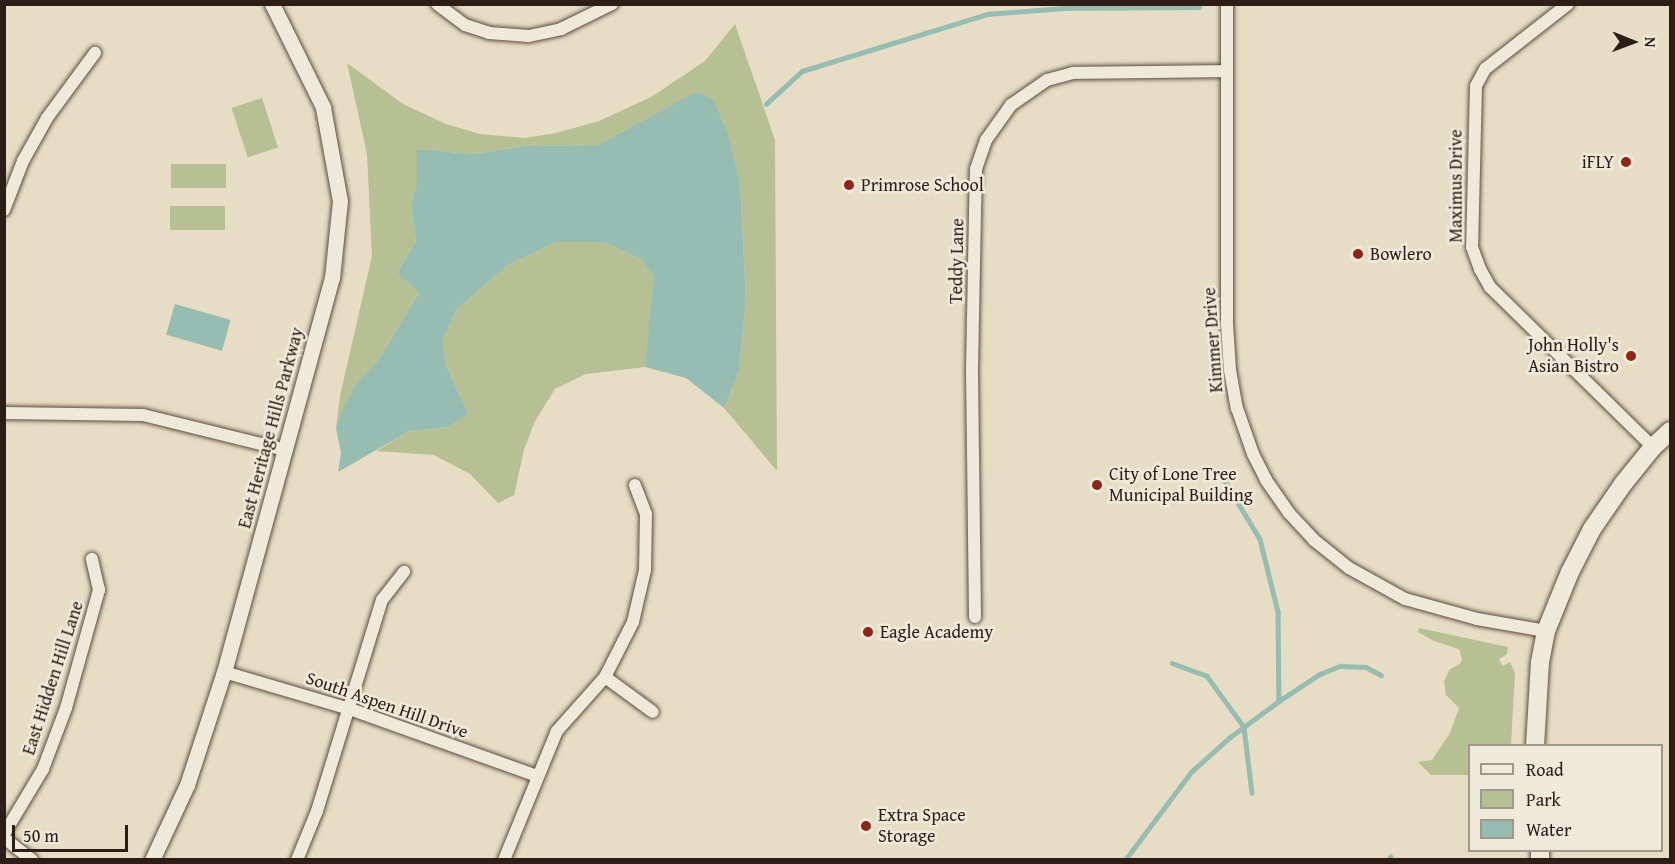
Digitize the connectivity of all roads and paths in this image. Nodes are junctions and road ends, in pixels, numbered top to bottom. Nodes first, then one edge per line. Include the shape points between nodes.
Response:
1 (437, 4) edge
2 (612, 4) edge
3 (1227, 4) edge
4 (1569, 4) edge
5 (275, 6) edge
6 (95, 53) dead end
7 (1227, 71) junction
8 (4, 210) edge
9 (4, 413) edge
10 (1671, 431) edge
11 (1653, 447) junction
12 (286, 450) junction
13 (634, 485) dead end
14 (92, 559) dead end
15 (404, 572) dead end
16 (975, 617) dead end
17 (1546, 631) junction
18 (224, 672) junction
19 (605, 677) junction
20 (350, 709) junction
21 (653, 712) dead end
22 (1535, 744) edge
23 (537, 776) junction
24 (4, 836) edge
25 (32, 860) edge
26 (152, 860) edge
27 (297, 860) edge
28 (504, 860) edge

1 - 2 street via 465,25 489,33 529,36 561,29
3 - 7 street, Kimmer Drive
4 - 11 street, Maximus Drive via 1485,69 1476,86 1472,247 1490,288
5 - 12 street, East Heritage Hills Parkway via 322,107 340,201 332,278
6 - 8 street via 47,118 23,162
7 - 16 street, Teddy Lane via 1073,73 1047,80 1011,105 986,140 976,169 972,369
7 - 17 street, Kimmer Drive via 1230,370 1237,408 1266,480 1314,540 1349,568 1405,599 1477,619
9 - 12 street via 143,415
10 - 11 main road
11 - 17 main road via 1592,529
12 - 18 street, East Heritage Hills Parkway
13 - 19 street via 646,514 645,570 633,622
14 - 24 street, East Hidden Hill Lane via 99,590 66,708 43,769
15 - 20 street via 382,600
17 - 22 main road via 1540,662
18 - 20 street, South Aspen Hill Drive
18 - 26 street, East Heritage Hills Parkway via 187,785
19 - 21 street
19 - 23 street via 557,731
20 - 23 street, South Aspen Hill Drive
20 - 27 street
23 - 28 street
24 - 25 street

